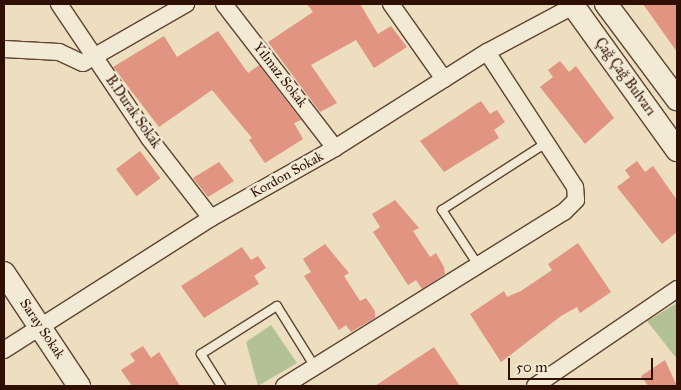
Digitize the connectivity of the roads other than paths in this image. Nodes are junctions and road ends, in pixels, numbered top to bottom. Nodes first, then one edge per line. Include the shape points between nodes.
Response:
1 (59, 4) edge
2 (186, 4) edge
3 (224, 4) edge
4 (391, 4) edge
5 (574, 4) edge
6 (606, 4) edge
7 (4, 48) edge
8 (487, 52) junction
9 (94, 56) junction
10 (444, 79) junction
11 (677, 99) edge
12 (546, 143) junction
13 (335, 148) junction
14 (677, 150) edge
15 (211, 218) junction
16 (478, 265) junction
17 (4, 273) edge
18 (677, 289) edge
19 (40, 326) junction
20 (4, 350) edge
21 (315, 367) junction
22 (79, 386) edge
23 (221, 386) edge
24 (284, 386) edge
25 (535, 386) edge

1 - 9 street, B.Durak Sokak
2 - 9 street
3 - 13 street, Yılmaz Sokak
4 - 10 street
5 - 8 street, Kordon Sokak
5 - 14 main road, Çağ Çağ Bulvarı
6 - 11 main road, Çağ Çağ Bulvarı
7 - 9 street via 59,52 83,62
8 - 10 street, Kordon Sokak
8 - 12 street
9 - 15 street, B.Durak Sokak
10 - 13 street, Kordon Sokak
12 - 16 street via 575,188 576,200
12 - 16 lane via 442,210
13 - 15 street, Kordon Sokak
15 - 19 street, Kordon Sokak
16 - 21 street
17 - 19 main road, Saray Sokak
18 - 25 street
19 - 20 street, Kordon Sokak
19 - 22 main road, Saray Sokak
21 - 23 lane via 277,306 201,354
21 - 24 street

